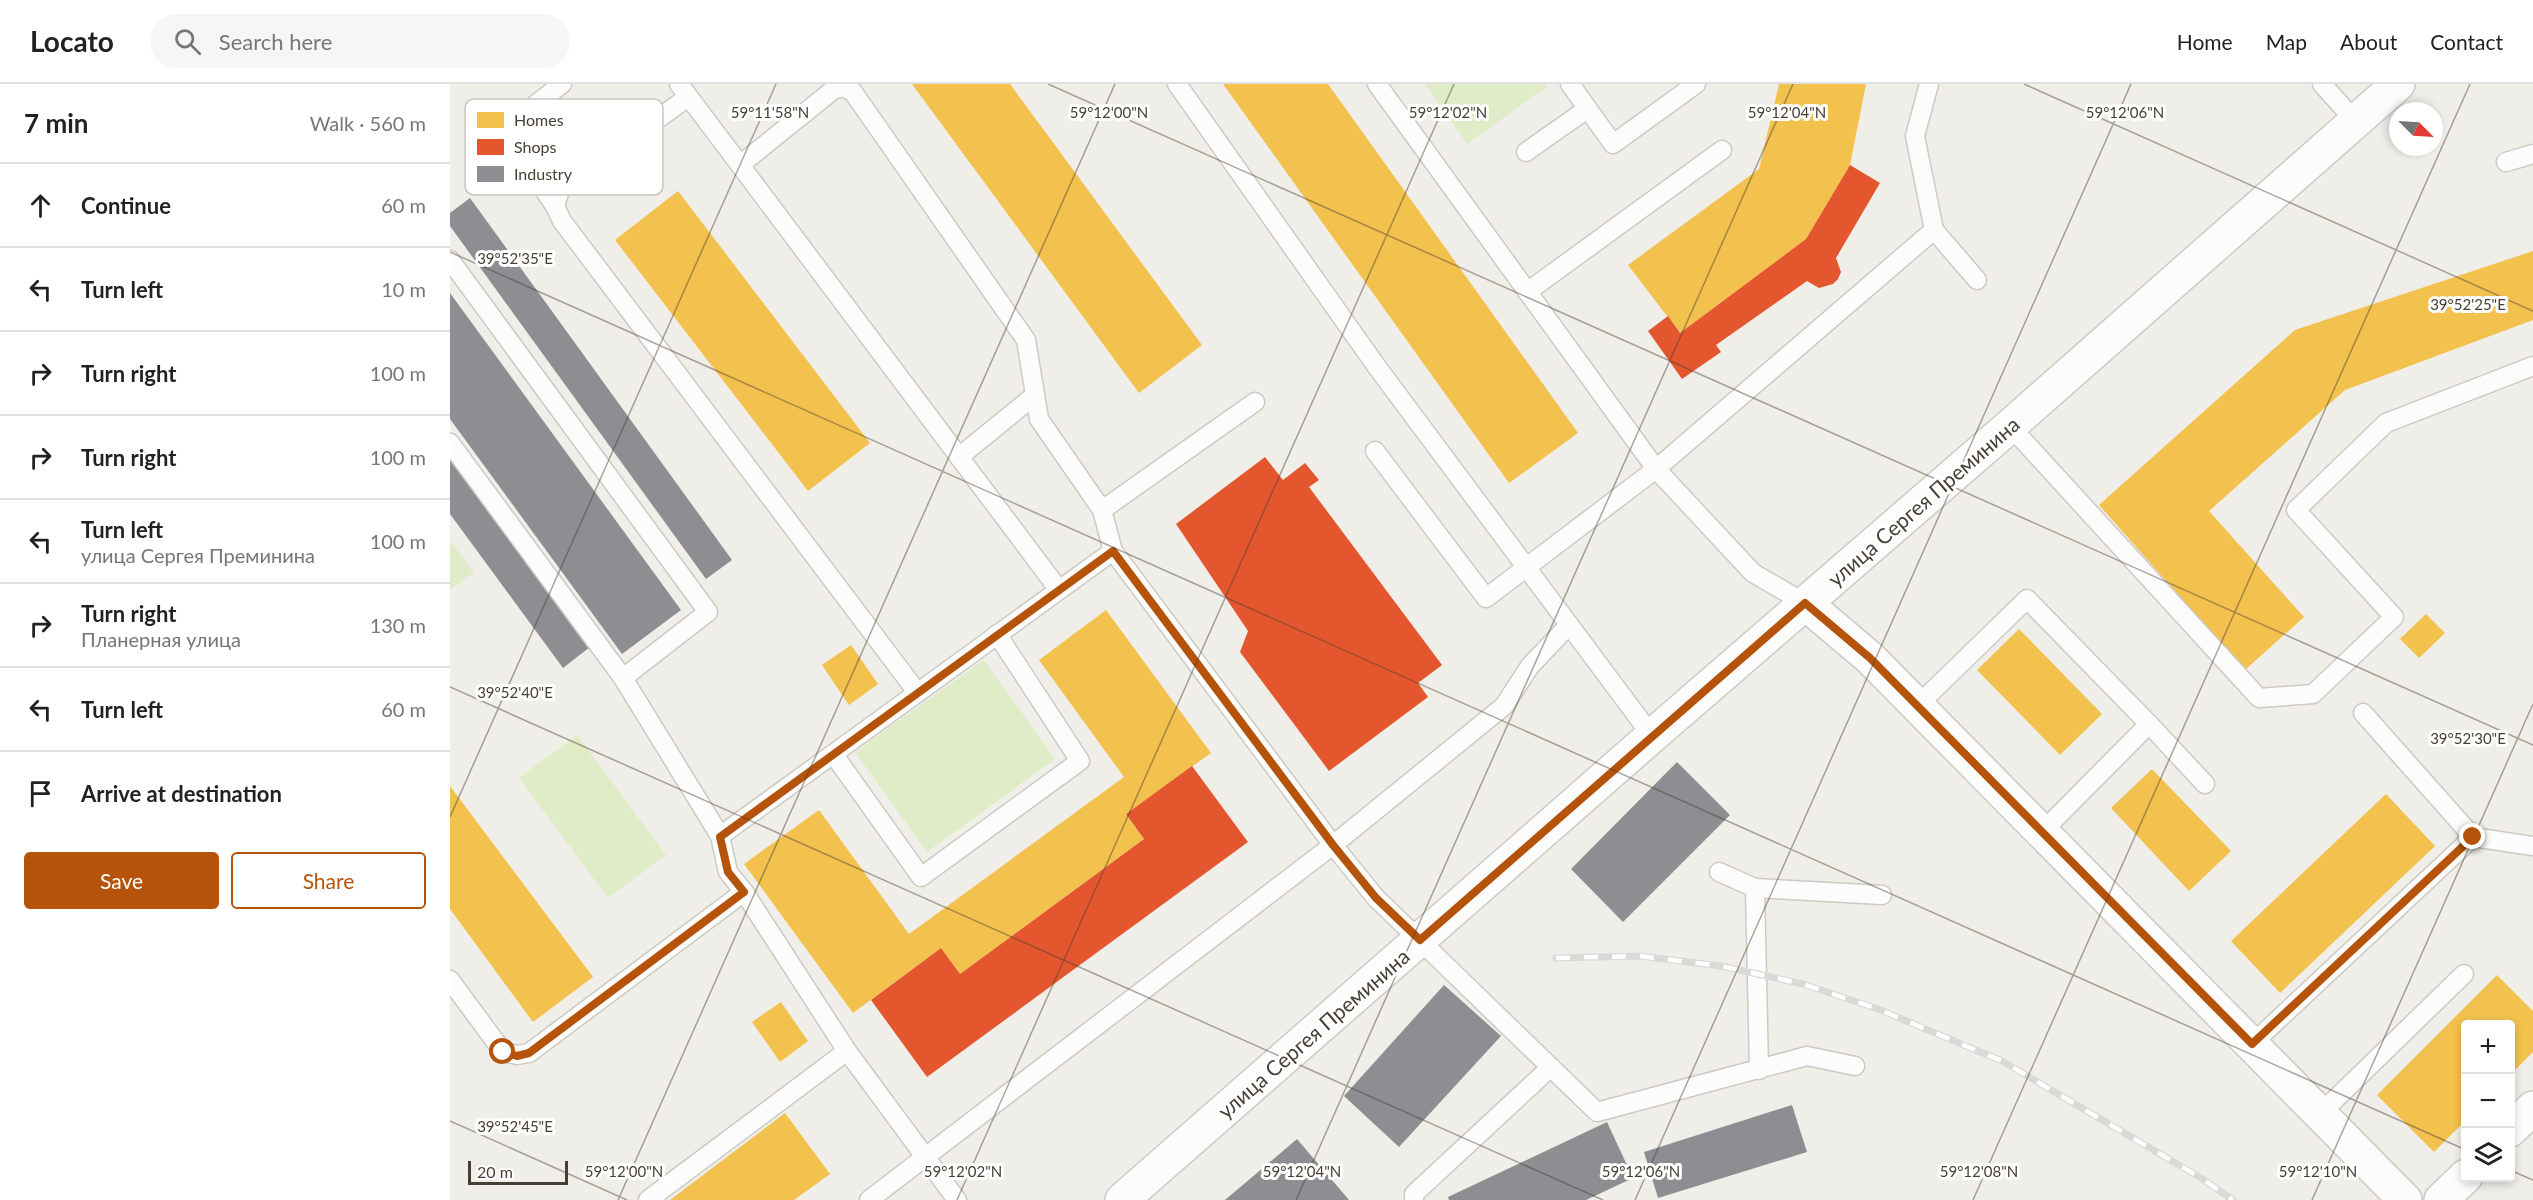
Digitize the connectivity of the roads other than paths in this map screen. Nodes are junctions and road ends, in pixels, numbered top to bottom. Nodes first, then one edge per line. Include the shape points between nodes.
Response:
1 (562, 84) edge
2 (1177, 84) edge
3 (1377, 84) edge
4 (1570, 84) edge
5 (1696, 84) edge
6 (1929, 84) edge
7 (2322, 84) edge
8 (2398, 84) edge
9 (684, 91) edge
10 (542, 99) edge
11 (663, 108) edge
12 (1587, 109) junction
13 (2355, 121) junction
14 (1722, 150) dead end
15 (1526, 152) dead end
16 (2533, 154) edge
17 (2506, 162) dead end
18 (740, 165) junction
19 (547, 195) edge
20 (558, 195) edge
21 (555, 206) junction
22 (1934, 230) junction
23 (450, 260) edge
24 (1977, 280) dead end
25 (1527, 292) junction
26 (2533, 366) edge
27 (1035, 395) junction
28 (1255, 402) dead end
29 (2010, 426) junction
30 (450, 443) edge
31 (1375, 451) dead end
32 (959, 457) junction
33 (1656, 469) junction
34 (1102, 510) junction
35 (1113, 551) junction
36 (1526, 568) junction
37 (1059, 590) junction
38 (1805, 603) junction
39 (1569, 625) junction
40 (997, 634) junction
41 (623, 678) junction
42 (917, 692) junction
43 (1917, 706) junction
44 (2362, 713) dead end
45 (2149, 724) junction
46 (1652, 736) junction
47 (834, 755) junction
48 (2205, 784) dead end
49 (2042, 832) junction
50 (720, 837) junction
51 (2473, 837) junction
52 (1333, 845) junction
53 (2533, 846) edge
54 (1719, 872) dead end
55 (1755, 888) junction
56 (744, 892) junction
57 (1882, 895) dead end
58 (1420, 940) junction
59 (2464, 974) dead end
60 (450, 980) edge
61 (2252, 1044) junction
62 (847, 1051) junction
63 (1855, 1066) dead end
64 (1551, 1067) junction
65 (1759, 1070) junction
66 (2533, 1108) edge
67 (2320, 1114) junction
68 (2513, 1128) edge
69 (924, 1156) junction
70 (2461, 1181) edge
71 (648, 1200) edge
72 (869, 1200) edge
73 (957, 1200) edge
74 (1122, 1200) edge
75 (1414, 1200) edge
76 (2405, 1200) edge
77 (2441, 1200) edge

1 - 10 lane
2 - 36 lane via 1377,367
3 - 25 lane
4 - 12 lane
5 - 12 lane via 1613,144
6 - 22 lane via 1915,136
7 - 13 lane
8 - 13 street, улица Сергея Преминина
9 - 11 lane
9 - 18 lane
12 - 15 lane
13 - 29 street, улица Сергея Преминина
14 - 25 lane
16 - 17 lane
18 - 27 lane via 833,90 843,87 853,92 1026,340
18 - 32 lane
19 - 21 lane
20 - 21 lane
21 - 42 lane via 562,221
22 - 24 lane
22 - 33 lane
23 - 41 lane via 708,612
25 - 33 lane
26 - 29 lane via 2386,423 2296,510 2394,617 2313,694 2259,698
27 - 32 lane
27 - 34 lane via 1039,419
28 - 34 lane
29 - 38 street, улица Сергея Преминина
30 - 41 lane
31 - 36 lane via 1486,598
32 - 37 lane
33 - 36 lane
33 - 38 lane via 1753,573
34 - 35 lane
35 - 37 lane
35 - 52 lane
36 - 39 lane
37 - 40 lane
38 - 43 street via 1870,658
38 - 46 street, улица Сергея Преминина
39 - 46 lane
39 - 52 lane via 1530,666 1504,706
40 - 42 lane
40 - 47 lane via 1080,761 921,877
41 - 50 lane
42 - 47 lane
43 - 45 lane via 2027,599
43 - 49 street
44 - 51 lane
45 - 48 lane
45 - 49 lane
46 - 58 street, улица Сергея Преминина
47 - 50 lane
49 - 61 street
50 - 56 lane via 728,872
51 - 53 lane
51 - 61 lane
52 - 58 lane via 1376,898
52 - 69 lane
54 - 55 lane
55 - 57 lane
55 - 65 lane
56 - 60 lane via 529,1053 517,1056 503,1052
56 - 62 lane
58 - 64 lane
58 - 74 street, улица Сергея Преминина
59 - 67 lane
61 - 67 street
62 - 69 lane
62 - 71 lane
63 - 65 lane via 1807,1056
64 - 65 lane via 1597,1112
64 - 75 lane via 1414,1194
66 - 68 street
67 - 76 street
69 - 72 lane
69 - 73 lane
70 - 77 street

